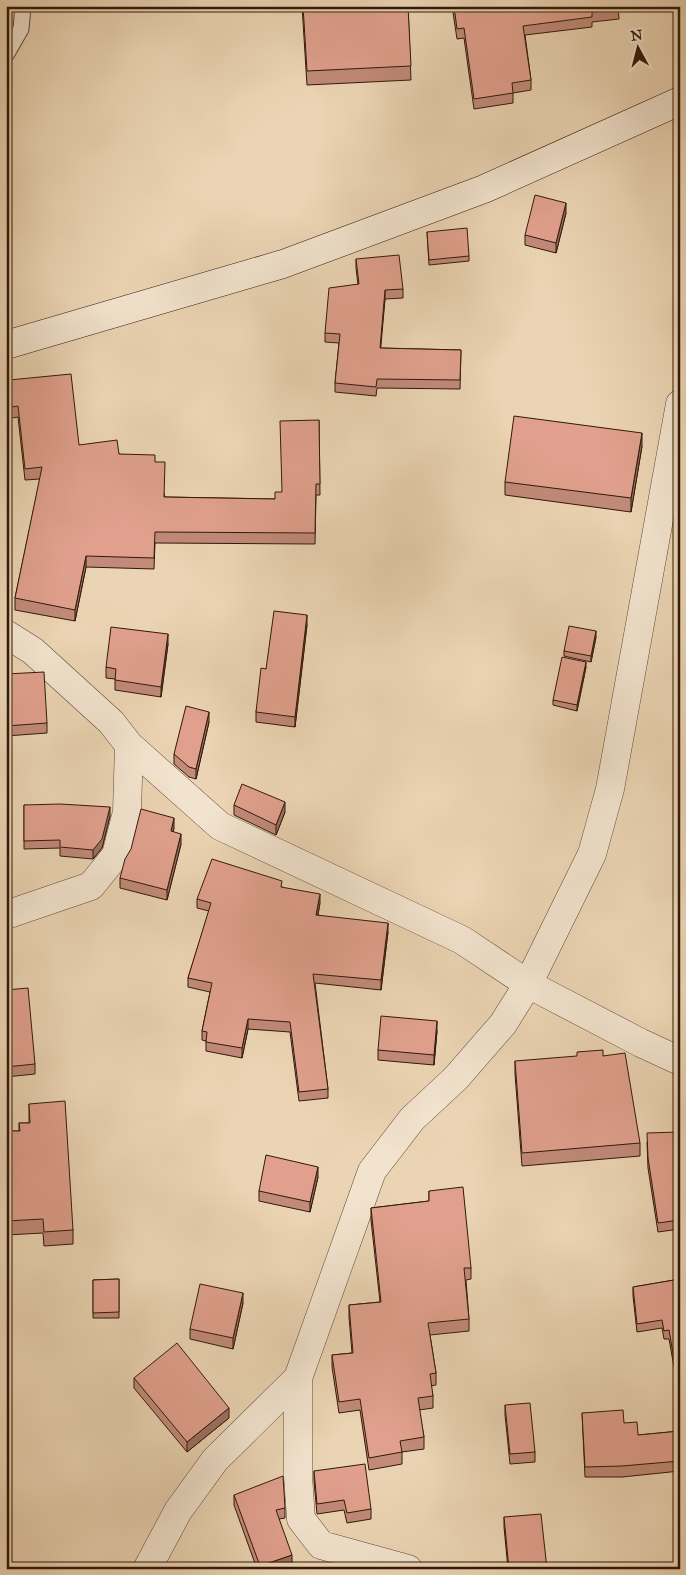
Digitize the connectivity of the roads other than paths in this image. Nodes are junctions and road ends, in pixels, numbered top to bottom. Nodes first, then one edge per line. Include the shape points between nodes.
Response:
1 (23, 6) edge
2 (6, 55) edge
3 (680, 101) edge
4 (6, 345) edge
5 (680, 404) edge
6 (6, 634) edge
7 (129, 744) junction
8 (6, 915) edge
9 (528, 984) junction
10 (680, 1061) edge
11 (298, 1378) junction
12 (147, 1569) edge
13 (408, 1569) edge

1 - 2 lane via 21,29
3 - 4 street via 484,189 283,264
5 - 9 street via 610,789 592,854
6 - 7 street via 32,651 111,722
7 - 8 street via 127,812 116,855 91,886
7 - 9 street via 220,826 462,940
9 - 10 street
9 - 11 street via 503,1024 456,1078 412,1119 372,1171
11 - 12 street via 215,1460 178,1511
11 - 13 street via 301,1519 321,1545

